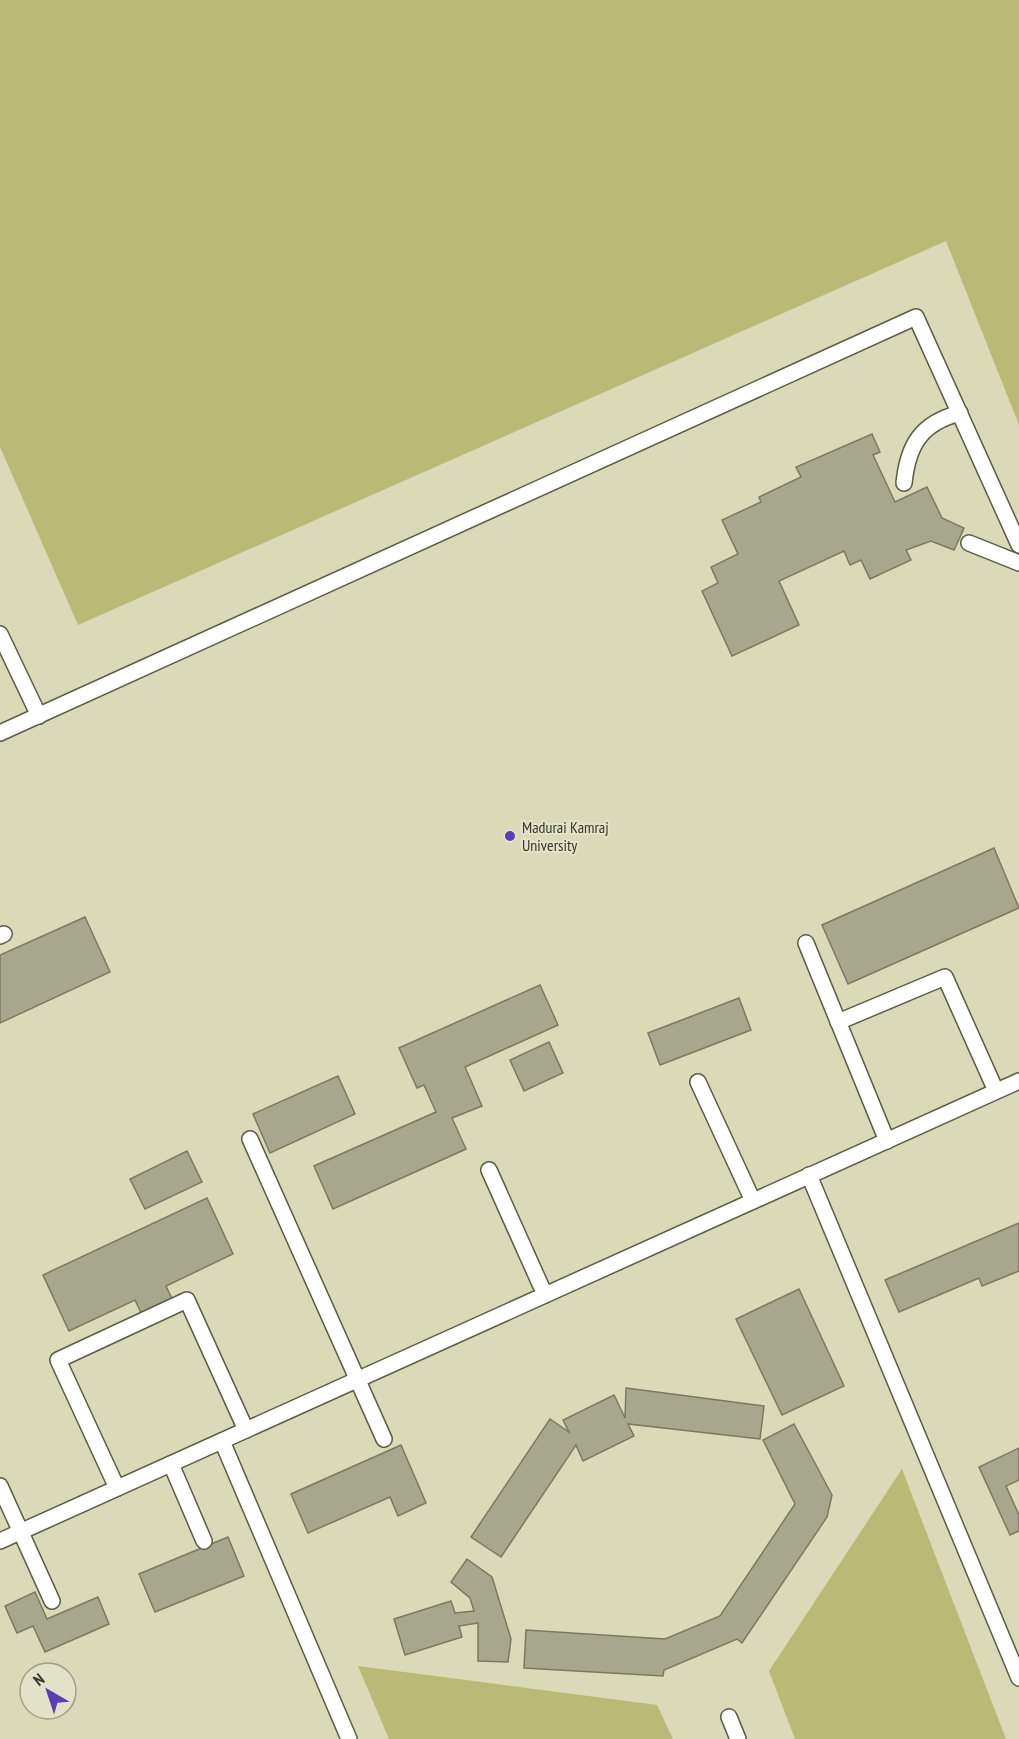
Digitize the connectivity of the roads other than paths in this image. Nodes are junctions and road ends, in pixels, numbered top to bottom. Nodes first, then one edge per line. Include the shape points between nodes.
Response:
1 (960, 413) junction
2 (904, 483) dead end
3 (969, 543) dead end
4 (1019, 545) edge
5 (1019, 563) edge
6 (0, 634) edge
7 (39, 716) junction
8 (0, 733) edge
9 (806, 943) dead end
10 (838, 1022) junction
11 (1019, 1081) edge
12 (698, 1082) dead end
13 (996, 1091) junction
14 (250, 1138) dead end
15 (887, 1141) junction
16 (489, 1170) dead end
17 (809, 1175) junction
18 (753, 1201) junction
19 (546, 1295) junction
20 (357, 1380) junction
21 (246, 1430) junction
22 (384, 1439) dead end
23 (222, 1441) junction
24 (171, 1464) junction
25 (0, 1486) edge
26 (117, 1488) junction
27 (20, 1532) junction
28 (204, 1540) dead end
29 (0, 1541) edge
30 (52, 1601) dead end
31 (1019, 1678) edge
32 (729, 1717) dead end
33 (349, 1739) edge
34 (738, 1739) edge

1 - 2 lane via 938,420 922,433 907,461
1 - 4 lane
1 - 7 lane via 916,317
3 - 5 lane
6 - 7 lane
7 - 8 lane
9 - 10 lane
10 - 13 lane via 945,977
10 - 15 lane
11 - 13 lane
12 - 18 lane
13 - 15 lane
14 - 20 lane
15 - 17 lane
16 - 19 lane
17 - 18 lane
17 - 31 lane
18 - 19 lane
19 - 20 lane
20 - 21 lane
20 - 22 lane
21 - 23 lane
21 - 26 lane via 187,1300 58,1360
23 - 24 lane
23 - 33 lane
24 - 26 lane
24 - 28 lane
25 - 27 lane
26 - 27 lane
27 - 29 lane
27 - 30 lane
32 - 34 lane

